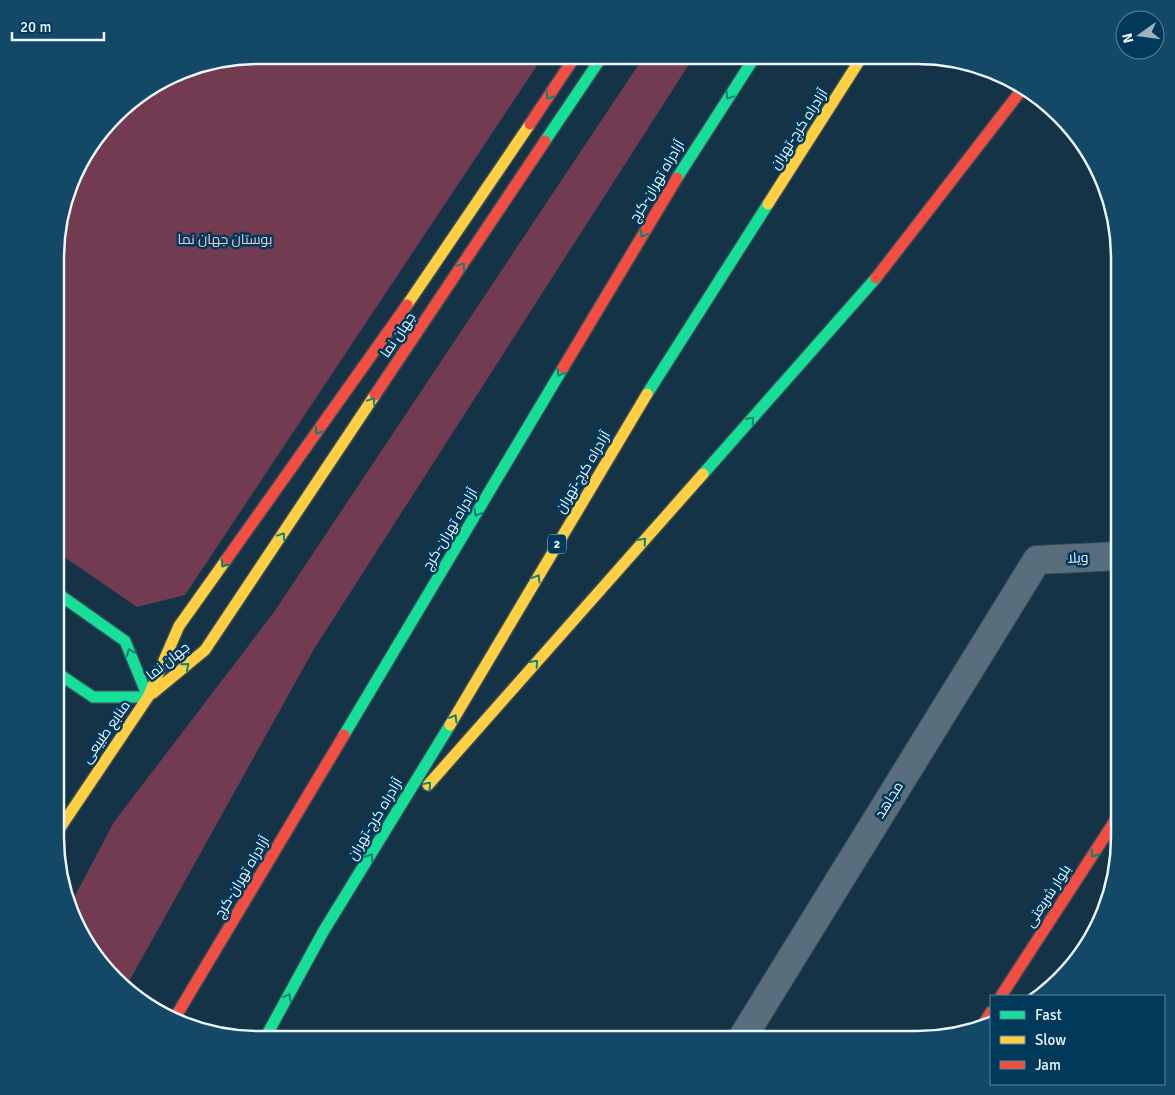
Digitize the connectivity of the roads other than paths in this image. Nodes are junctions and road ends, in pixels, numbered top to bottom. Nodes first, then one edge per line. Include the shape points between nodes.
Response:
1 (570, 64) edge
2 (597, 64) edge
3 (750, 64) edge
4 (857, 64) edge
5 (1020, 93) edge
6 (1111, 556) edge
7 (1037, 560) joint
8 (64, 598) edge
9 (64, 678) edge
10 (148, 697) junction
11 (64, 822) edge
12 (1111, 827) edge
13 (384, 835) junction
14 (1003, 995) edge
15 (177, 1014) edge
16 (269, 1031) edge
17 (747, 1031) edge

1 -> 10 main road, جهان نما via 458,233 179,626
10 -> 2 main road, جهان نما via 205,650
3 -> 15 main road, آزادراه تهران-کرج via 703,134
13 -> 4 main road, آزادراه کرج-تهران / 2 via 638,408
13 -> 5 main road via 883,270
6 - 7 street, ویلا
7 - 17 street, مجاهد
10 -> 8 main road via 125,642
9 - 10 main road via 93,698
10 - 11 main road, منابع طبیعی
12 -> 14 main road, بلوار شریعتی
16 -> 13 main road, آزادراه کرج-تهران / 2 via 323,932

